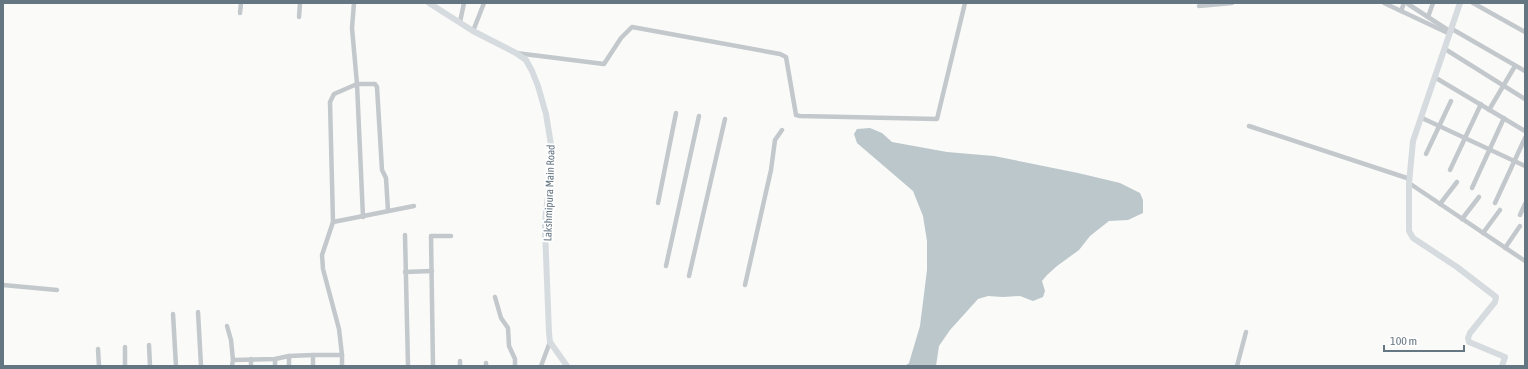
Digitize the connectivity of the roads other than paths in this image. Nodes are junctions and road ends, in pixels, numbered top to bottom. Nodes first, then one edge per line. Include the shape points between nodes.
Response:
1 (241, 3) edge
2 (300, 3) edge
3 (354, 3) edge
4 (429, 3) edge
5 (464, 3) edge
6 (484, 3) edge
7 (965, 3) edge
8 (1220, 3) edge
9 (1232, 3) edge
10 (1384, 3) edge
11 (1433, 3) edge
12 (1460, 3) edge
13 (1473, 3) edge
14 (1406, 4) edge
15 (1199, 6) dead end
16 (1401, 11) junction
17 (240, 13) dead end
18 (299, 17) dead end
19 (1428, 17) junction
20 (460, 22) junction
21 (473, 30) junction
22 (1451, 31) junction
23 (1525, 32) edge
24 (1445, 49) junction
25 (516, 53) junction
26 (1516, 66) junction
27 (1525, 71) edge
28 (1436, 78) junction
29 (357, 84) junction
30 (1503, 86) junction
31 (1525, 99) edge
32 (1451, 101) dead end
33 (1481, 104) junction
34 (1489, 110) junction
35 (676, 113) dead end
36 (699, 116) dead end
37 (1422, 118) junction
38 (1504, 118) junction
39 (725, 120) dead end
40 (1249, 126) dead end
41 (1440, 126) junction
42 (782, 130) dead end
43 (1525, 131) edge
44 (1465, 138) junction
45 (1525, 138) edge
46 (1489, 149) junction
47 (1426, 154) dead end
48 (1514, 161) junction
49 (1525, 166) edge
50 (1450, 170) dead end
51 (1410, 181) junction
52 (1457, 182) dead end
53 (1472, 188) dead end
54 (1479, 197) dead end
55 (658, 203) dead end
56 (1495, 203) dead end
57 (1440, 204) junction
58 (1525, 204) edge
59 (414, 206) dead end
60 (1500, 210) dead end
61 (388, 211) junction
62 (1520, 215) dead end
63 (363, 217) junction
64 (1462, 219) junction
65 (333, 222) junction
66 (1520, 226) dead end
67 (1483, 233) junction
68 (405, 235) dead end
69 (451, 236) dead end
70 (1505, 248) junction
71 (1525, 261) edge
72 (666, 266) dead end
73 (405, 272) junction
74 (432, 272) junction
75 (689, 276) dead end
76 (745, 284) dead end
77 (3, 285) edge
78 (57, 290) dead end
79 (494, 297) dead end
80 (198, 312) dead end
81 (173, 314) dead end
82 (227, 326) dead end
83 (1246, 332) dead end
84 (550, 342) junction
85 (149, 344) dead end
86 (125, 347) dead end
87 (98, 349) dead end
88 (313, 355) junction
89 (342, 355) junction
90 (289, 356) junction
91 (251, 359) junction
92 (275, 359) junction
93 (232, 360) junction
94 (99, 366) edge
95 (125, 366) edge
96 (150, 366) edge
97 (176, 366) edge
98 (201, 366) edge
99 (232, 366) edge
100 (251, 366) edge
101 (275, 366) edge
102 (289, 366) edge
103 (313, 366) edge
104 (342, 366) edge
105 (408, 366) edge
106 (433, 366) edge
107 (515, 366) edge
108 (541, 366) edge
109 (567, 366) edge
110 (1237, 366) edge
111 (1502, 366) edge

1 - 17 street
2 - 18 street
3 - 29 street via 352,28
4 - 20 street, Lakshmipura Main Road
5 - 20 street
6 - 21 street
7 - 25 street via 937,119 796,115 786,57 632,26 604,64
8 - 9 street
8 - 15 street
10 - 16 street
11 - 19 street
12 - 22 street
13 - 23 street
14 - 16 street
14 - 19 street
16 - 22 street
19 - 22 street
20 - 21 street, Lakshmipura Main Road
21 - 25 street, Lakshmipura Main Road
22 - 24 street
22 - 26 street
24 - 28 street
24 - 30 street
25 - 84 street, Lakshmipura Main Road via 526,60 532,71 550,130 552,170 545,229
26 - 27 street
26 - 30 street
28 - 33 street
28 - 37 street
29 - 61 street via 375,84 377,87 382,170 386,178
29 - 63 street
29 - 65 street via 334,94 330,102
30 - 31 street
30 - 34 street
32 - 41 street
33 - 34 street
33 - 44 street
34 - 38 street
35 - 55 street
36 - 72 street
37 - 41 street
37 - 51 street via 1413,141
38 - 43 street
38 - 46 street
39 - 75 street
40 - 51 street
41 - 44 street
41 - 47 street
42 - 76 street via 775,140 771,170
44 - 46 street
44 - 50 street
45 - 48 street
46 - 48 street
46 - 53 street
48 - 49 street
48 - 56 street
51 - 57 street
51 - 111 street via 1409,231 1413,238 1496,297 1468,338 1469,342 1505,356
52 - 57 street
54 - 64 street
57 - 64 street
58 - 62 street
59 - 61 street
60 - 67 street
61 - 63 street
63 - 65 street
64 - 67 street
65 - 89 street via 322,254 323,269 339,329
66 - 70 street
67 - 70 street
68 - 73 street
69 - 74 street via 431,236
70 - 71 street
73 - 74 street
73 - 105 street
74 - 106 street
77 - 78 street
79 - 107 street via 501,318 508,328 509,346 515,359
80 - 98 street
81 - 97 street
82 - 93 street
83 - 110 street
84 - 108 street
84 - 109 street
85 - 96 street
86 - 95 street
87 - 94 street
88 - 89 street
88 - 90 street
88 - 103 street
89 - 104 street
90 - 92 street
90 - 102 street
91 - 92 street
91 - 93 street
91 - 100 street
92 - 101 street
93 - 99 street

